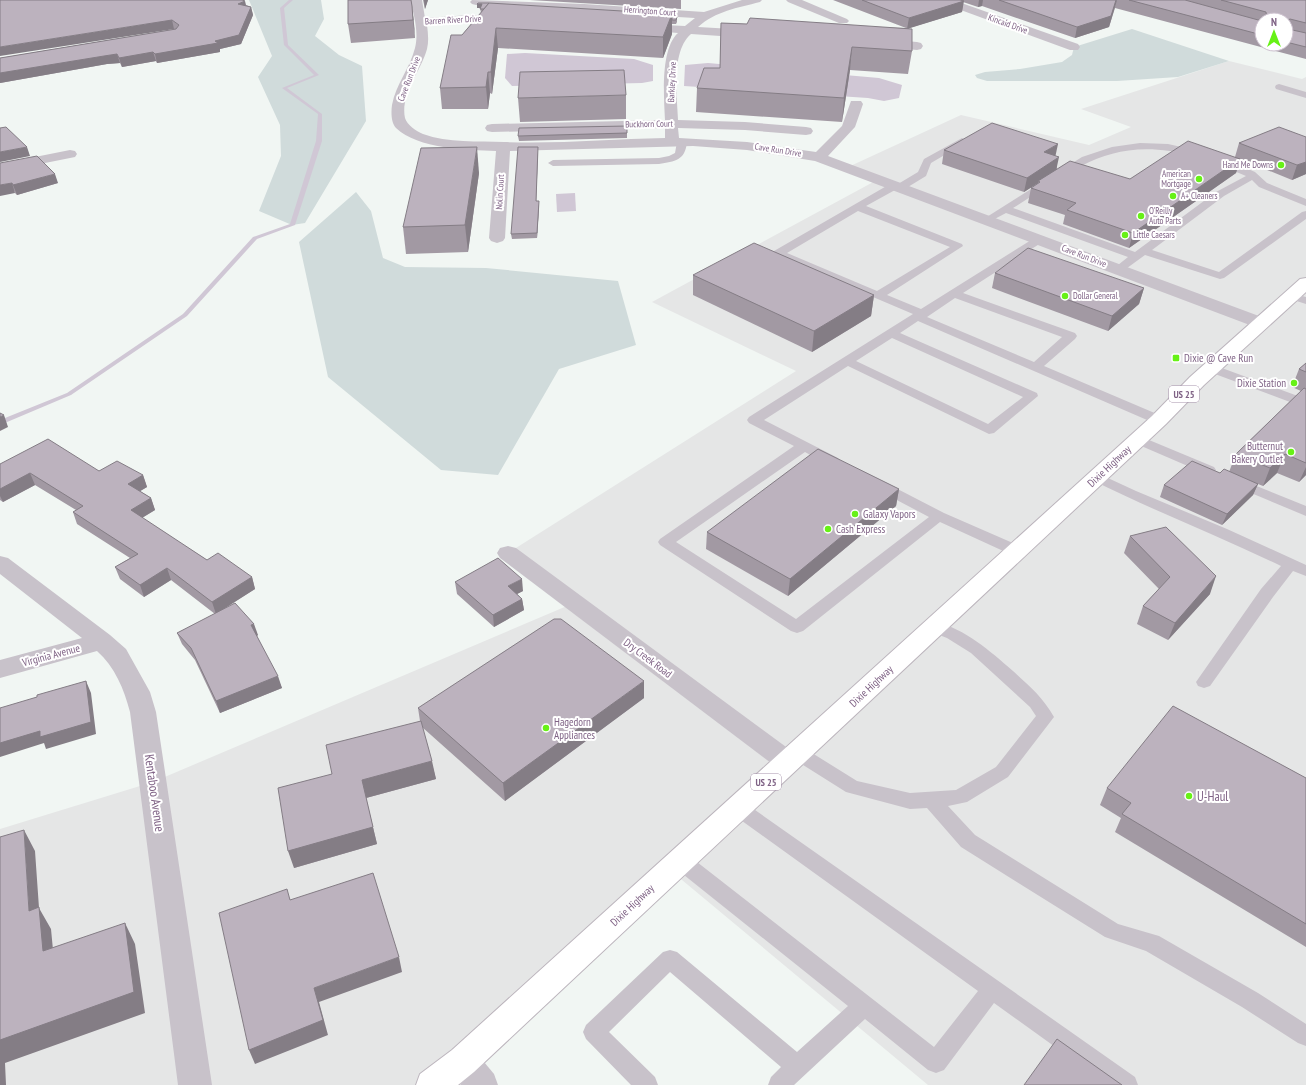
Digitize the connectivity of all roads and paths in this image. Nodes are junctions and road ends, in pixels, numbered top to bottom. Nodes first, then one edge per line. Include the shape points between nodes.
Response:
1 (416, 0) edge
2 (756, 0) edge
3 (792, 0) edge
4 (943, 0) edge
5 (476, 2) dead end
6 (704, 15) junction
7 (513, 19) edge
8 (843, 21) dead end
9 (420, 22) junction
10 (632, 26) edge
11 (688, 30) junction
12 (759, 35) edge
13 (870, 42) edge
14 (917, 46) dead end
15 (1074, 47) dead end
16 (1279, 87) dead end
17 (1306, 95) edge
18 (856, 104) dead end
19 (672, 124) junction
20 (492, 128) dead end
21 (806, 132) dead end
22 (971, 136) edge
23 (677, 142) junction
24 (503, 146) junction
25 (70, 154) dead end
26 (819, 157) junction
27 (553, 163) dead end
28 (0, 168) edge
29 (1253, 176) junction
30 (896, 187) junction
31 (1306, 203) edge
32 (858, 206) junction
33 (1005, 209) junction
34 (1306, 214) edge
35 (987, 220) junction
36 (497, 238) dead end
37 (1040, 239) junction
38 (1141, 253) junction
39 (1119, 269) junction
40 (1306, 283) edge
41 (955, 294) junction
42 (878, 295) junction
43 (1299, 299) edge
44 (921, 316) junction
45 (1261, 323) junction
46 (892, 334) junction
47 (847, 361) junction
48 (1036, 368) junction
49 (1211, 368) junction
50 (1306, 404) edge
51 (1158, 420) junction
52 (1137, 440) junction
53 (804, 446) junction
54 (844, 467) edge
55 (1097, 477) junction
56 (865, 478) edge
57 (1306, 511) edge
58 (939, 516) junction
59 (1017, 551) junction
60 (508, 553) dead end
61 (0, 562) edge
62 (1291, 564) junction
63 (1306, 571) edge
64 (935, 627) junction
65 (102, 641) junction
66 (0, 669) edge
67 (1204, 682) dead end
68 (793, 757) junction
69 (931, 800) junction
70 (738, 808) junction
71 (681, 861) junction
72 (992, 989) junction
73 (865, 1005) junction
74 (1306, 1036) edge
75 (797, 1066) junction
76 (473, 1073) edge
77 (195, 1085) edge
78 (432, 1085) edge
79 (647, 1085) edge
80 (779, 1085) edge
81 (1127, 1085) edge

1 - 9 street, Cave Run Drive
2 - 6 street, Barkley Drive
3 - 8 street
4 - 15 street, Kincaid Drive
5 - 6 street, Herrington Court
6 - 11 street, Barkley Drive
7 - 9 street, Barren River Drive via 471,18
9 - 24 street, Cave Run Drive via 420,49 402,93 397,115 401,126 419,137 450,144
10 - 11 street
11 - 12 street
11 - 19 street, Barkley Drive via 680,37 672,60
13 - 14 street
16 - 17 lane
18 - 26 street via 848,127
19 - 20 street, Buckhorn Court
19 - 21 street, Buckhorn Court via 745,126
19 - 23 street, Barkley Drive
22 - 30 lane via 927,161 922,174
23 - 24 street, Cave Run Drive
23 - 26 street, Cave Run Drive via 737,144
23 - 27 lane via 682,149 680,155 659,161
24 - 36 street, Nolin Court
25 - 28 street
26 - 30 street, Cave Run Drive
29 - 31 lane via 1263,185
29 - 33 lane via 1243,170 1170,147 1124,146 1099,152 1085,159
29 - 38 lane via 1220,194
30 - 32 lane
30 - 35 street, Cave Run Drive
32 - 42 lane via 778,252
32 - 42 lane via 958,246
33 - 35 lane
33 - 38 lane
34 - 38 lane via 1220,276
35 - 37 street, Cave Run Drive
37 - 39 street, Cave Run Drive
37 - 41 lane
38 - 39 lane
39 - 45 street, Cave Run Drive
40 - 43 main road, Dixie Highway / US 25
41 - 44 lane
41 - 48 lane via 1071,336
42 - 44 lane
43 - 45 main road, Dixie Highway / US 25
44 - 46 lane
44 - 48 lane
45 - 49 main road, Dixie Highway / US 25
46 - 47 lane
46 - 47 lane via 1032,396 989,430
47 - 53 lane via 754,420
48 - 51 lane
49 - 50 lane
49 - 51 main road, Dixie Highway / US 25
51 - 52 main road, Dixie Highway / US 25
52 - 55 main road, Dixie Highway / US 25
52 - 57 lane
53 - 54 lane
53 - 58 lane via 665,542 797,627
55 - 59 main road, Dixie Highway / US 25
55 - 62 lane
56 - 58 lane
58 - 59 lane
59 - 64 main road, Dixie Highway / US 25
60 - 68 street, Dry Creek Road
61 - 65 street, Kentaboo Avenue
62 - 63 lane
62 - 67 lane
64 - 68 main road, Dixie Highway / US 25
64 - 69 lane via 953,634 977,650 1036,702 1045,717 1002,772 960,797
65 - 66 street, Virginia Avenue
65 - 77 street, Kentaboo Avenue via 117,655 137,692 143,712
68 - 69 lane via 852,786 910,801
68 - 70 main road, Dixie Highway / US 25
69 - 74 lane via 968,841 1112,931 1152,943
70 - 71 main road, Dixie Highway / US 25
70 - 72 lane
71 - 73 lane
71 - 76 main road, Dixie Highway / US 25
72 - 73 lane via 936,1062
72 - 81 lane
73 - 75 lane
75 - 79 lane via 670,959 594,1032
75 - 80 lane
76 - 78 main road, Dixie Highway / US 25

